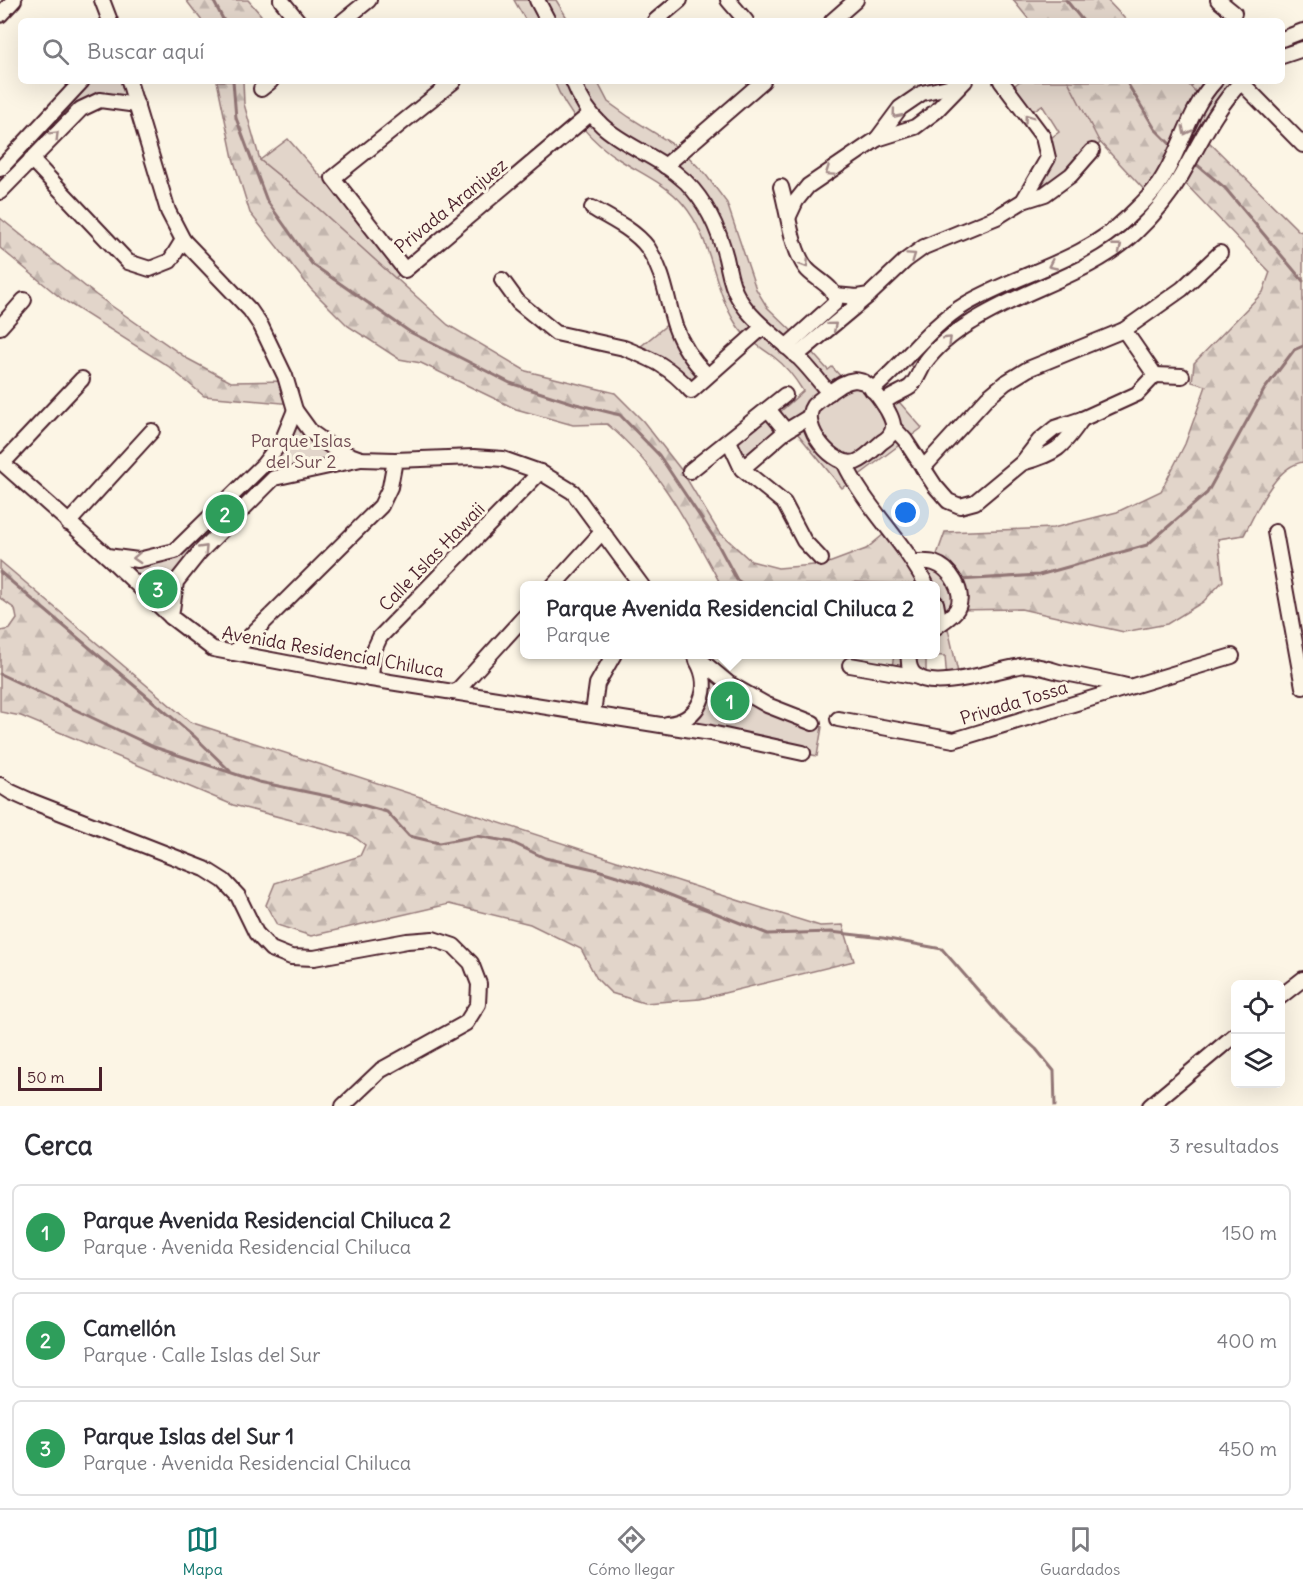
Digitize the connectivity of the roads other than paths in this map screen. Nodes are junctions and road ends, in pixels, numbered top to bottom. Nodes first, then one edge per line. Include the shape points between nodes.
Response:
1 (14, 0) edge
2 (102, 0) edge
3 (281, 0) edge
4 (369, 0) edge
5 (537, 0) edge
6 (680, 0) edge
7 (728, 0) edge
8 (856, 0) edge
9 (1218, 0) edge
10 (1234, 13) dead end
11 (0, 15) edge
12 (109, 18) edge
13 (296, 18) edge
14 (347, 18) edge
15 (546, 18) edge
16 (659, 18) edge
17 (743, 18) edge
18 (835, 18) edge
19 (1303, 31) edge
20 (1285, 38) edge
21 (1303, 49) edge
22 (1285, 55) edge
23 (79, 84) edge
24 (130, 84) edge
25 (450, 84) edge
26 (575, 84) edge
27 (760, 84) edge
28 (956, 84) edge
29 (961, 84) edge
30 (1003, 84) edge
31 (1212, 84) edge
32 (1214, 84) edge
33 (1238, 84) edge
34 (1244, 84) edge
35 (1226, 98) junction
36 (137, 105) junction
37 (590, 114) junction
38 (877, 139) junction
39 (1303, 145) edge
40 (1092, 151) dead end
41 (31, 159) junction
42 (664, 166) junction
43 (0, 168) edge
44 (781, 187) dead end
45 (0, 192) edge
46 (1023, 201) junction
47 (592, 208) dead end
48 (789, 216) junction
49 (183, 240) junction
50 (1220, 253) dead end
51 (502, 280) dead end
52 (835, 295) junction
53 (869, 295) junction
54 (24, 300) dead end
55 (0, 327) edge
56 (762, 327) junction
57 (1124, 330) junction
58 (791, 352) junction
59 (913, 352) junction
60 (691, 359) junction
61 (926, 362) junction
62 (676, 374) junction
63 (707, 375) junction
64 (1155, 375) junction
65 (1182, 376) dead end
66 (82, 379) dead end
67 (875, 388) junction
68 (829, 393) junction
69 (785, 395) dead end
70 (888, 399) junction
71 (768, 409) junction
72 (295, 410) junction
73 (809, 417) junction
74 (893, 428) junction
75 (152, 431) dead end
76 (786, 431) junction
77 (729, 441) junction
78 (361, 459) junction
79 (395, 460) junction
80 (1, 462) edge
81 (844, 462) junction
82 (923, 468) junction
83 (742, 469) junction
84 (690, 471) dead end
85 (540, 472) junction
86 (68, 523) junction
87 (602, 532) junction
88 (1275, 532) dead end
89 (107, 556) junction
90 (820, 559) dead end
91 (915, 562) junction
92 (557, 581) edge
93 (639, 581) edge
94 (925, 581) edge
95 (171, 617) junction
96 (520, 623) edge
97 (940, 624) edge
98 (233, 653) junction
99 (1232, 656) dead end
100 (611, 659) edge
101 (696, 659) edge
102 (699, 659) edge
103 (909, 659) edge
104 (850, 664) dead end
105 (919, 677) junction
106 (371, 678) junction
107 (1129, 686) junction
108 (1303, 687) edge
109 (456, 693) junction
110 (593, 713) junction
111 (838, 719) dead end
112 (813, 723) dead end
113 (656, 725) junction
114 (803, 753) dead end
115 (0, 785) edge
116 (1303, 978) edge
117 (1285, 994) edge
118 (1231, 1038) edge
119 (343, 1106) edge
120 (1150, 1106) edge

1 - 11 street
2 - 12 street
3 - 13 street
4 - 14 street
5 - 15 street
6 - 16 street
7 - 17 street
8 - 18 street
9 - 10 street
19 - 20 street
21 - 22 street
23 - 43 street
24 - 36 street
25 - 37 street, Privada Aranjuez via 333,178 405,270
26 - 37 street
27 - 42 street
28 -> 38 street via 922,93 900,108
29 - 38 street via 915,127
46 -> 30 street via 1048,158 1043,137
31 -> 59 street via 1158,185 1125,220 1083,250 969,303 935,328
32 - 35 street
33 - 35 street
34 - 39 street
61 -> 35 street via 973,321 1113,252 1160,207
41 -> 36 street via 81,109 100,100
36 - 49 street via 168,211
37 - 42 street via 613,136
38 -> 48 street via 808,186
40 - 46 street via 1046,195
41 - 45 street
41 - 49 street via 128,262 150,269 170,261
42 - 56 street via 692,188 712,216 737,296
44 - 48 street
53 -> 46 street via 924,248 997,217
47 - 60 street via 617,221 646,246 663,278 675,325
48 -> 52 street via 794,241 806,268
49 - 72 street via 261,326 285,376
50 - 57 street via 1182,289
51 - 62 street via 518,303 556,333 624,348
52 - 53 street
52 - 58 street via 835,303
58 -> 53 street
54 - 55 street
56 - 58 street
56 - 63 street
57 - 64 street
57 - 82 street via 1028,369 1005,383
58 - 68 street
59 - 61 street
59 - 67 street
60 - 62 street
60 - 63 street
61 - 70 street via 912,386
62 - 63 street via 691,390
64 - 65 street
64 - 82 street via 1137,393 1055,428 1022,463 975,502 960,506 948,501
66 - 80 street
67 - 68 street via 864,382 845,381
67 - 70 street
68 - 73 street via 813,406
69 - 71 street
70 - 74 street
71 - 76 street
71 - 77 street
72 - 78 street via 311,432 336,450
72 -> 89 street via 283,439 263,465 175,550 138,560
73 - 76 street
73 - 81 street via 812,431 835,458
74 - 81 street via 888,438 857,462
74 - 82 street
75 - 86 street
76 - 83 street
77 - 83 street
77 - 84 street
78 - 79 street
95 -> 78 street via 176,582 199,553 274,478
79 - 85 street via 503,459
79 - 98 street via 390,487 381,506
80 - 86 street, Avenida Residencial Chiluca
81 - 91 street via 852,480
83 - 90 street via 784,503 804,541
85 - 87 street via 573,492
85 - 106 street, Calle Islas Hawaii via 380,637 373,652
86 - 89 street, Avenida Residencial Chiluca
87 - 92 street
87 - 93 street
88 - 108 street
89 - 95 street, Avenida Residencial Chiluca
91 - 94 street
91 - 97 street via 934,563 953,578 957,610
95 - 98 street, Avenida Residencial Chiluca via 213,649
96 - 109 street
98 - 106 street, Avenida Residencial Chiluca
99 - 107 street, Privada Tossa
100 - 110 street via 597,684
101 - 113 street, Avenida Residencial Chiluca via 704,672 704,693 694,712 677,723
102 - 112 street, Avenida Residencial Chiluca via 728,683 767,705
103 - 105 street via 910,668
104 - 105 street, Privada Tossa
105 - 107 street, Privada Tossa via 955,682 1026,665
106 - 109 street, Avenida Residencial Chiluca
107 - 111 street, Privada Tossa via 954,740
109 - 110 street, Avenida Residencial Chiluca
110 - 113 street, Avenida Residencial Chiluca
113 - 114 street, Avenida Residencial Chiluca
115 - 119 street via 31,801 205,869 238,896 256,933 271,949 291,957 314,958 433,939 454,946 471,963 479,984 478,1004 466,1023 381,1070
116 - 117 street
118 - 120 street

